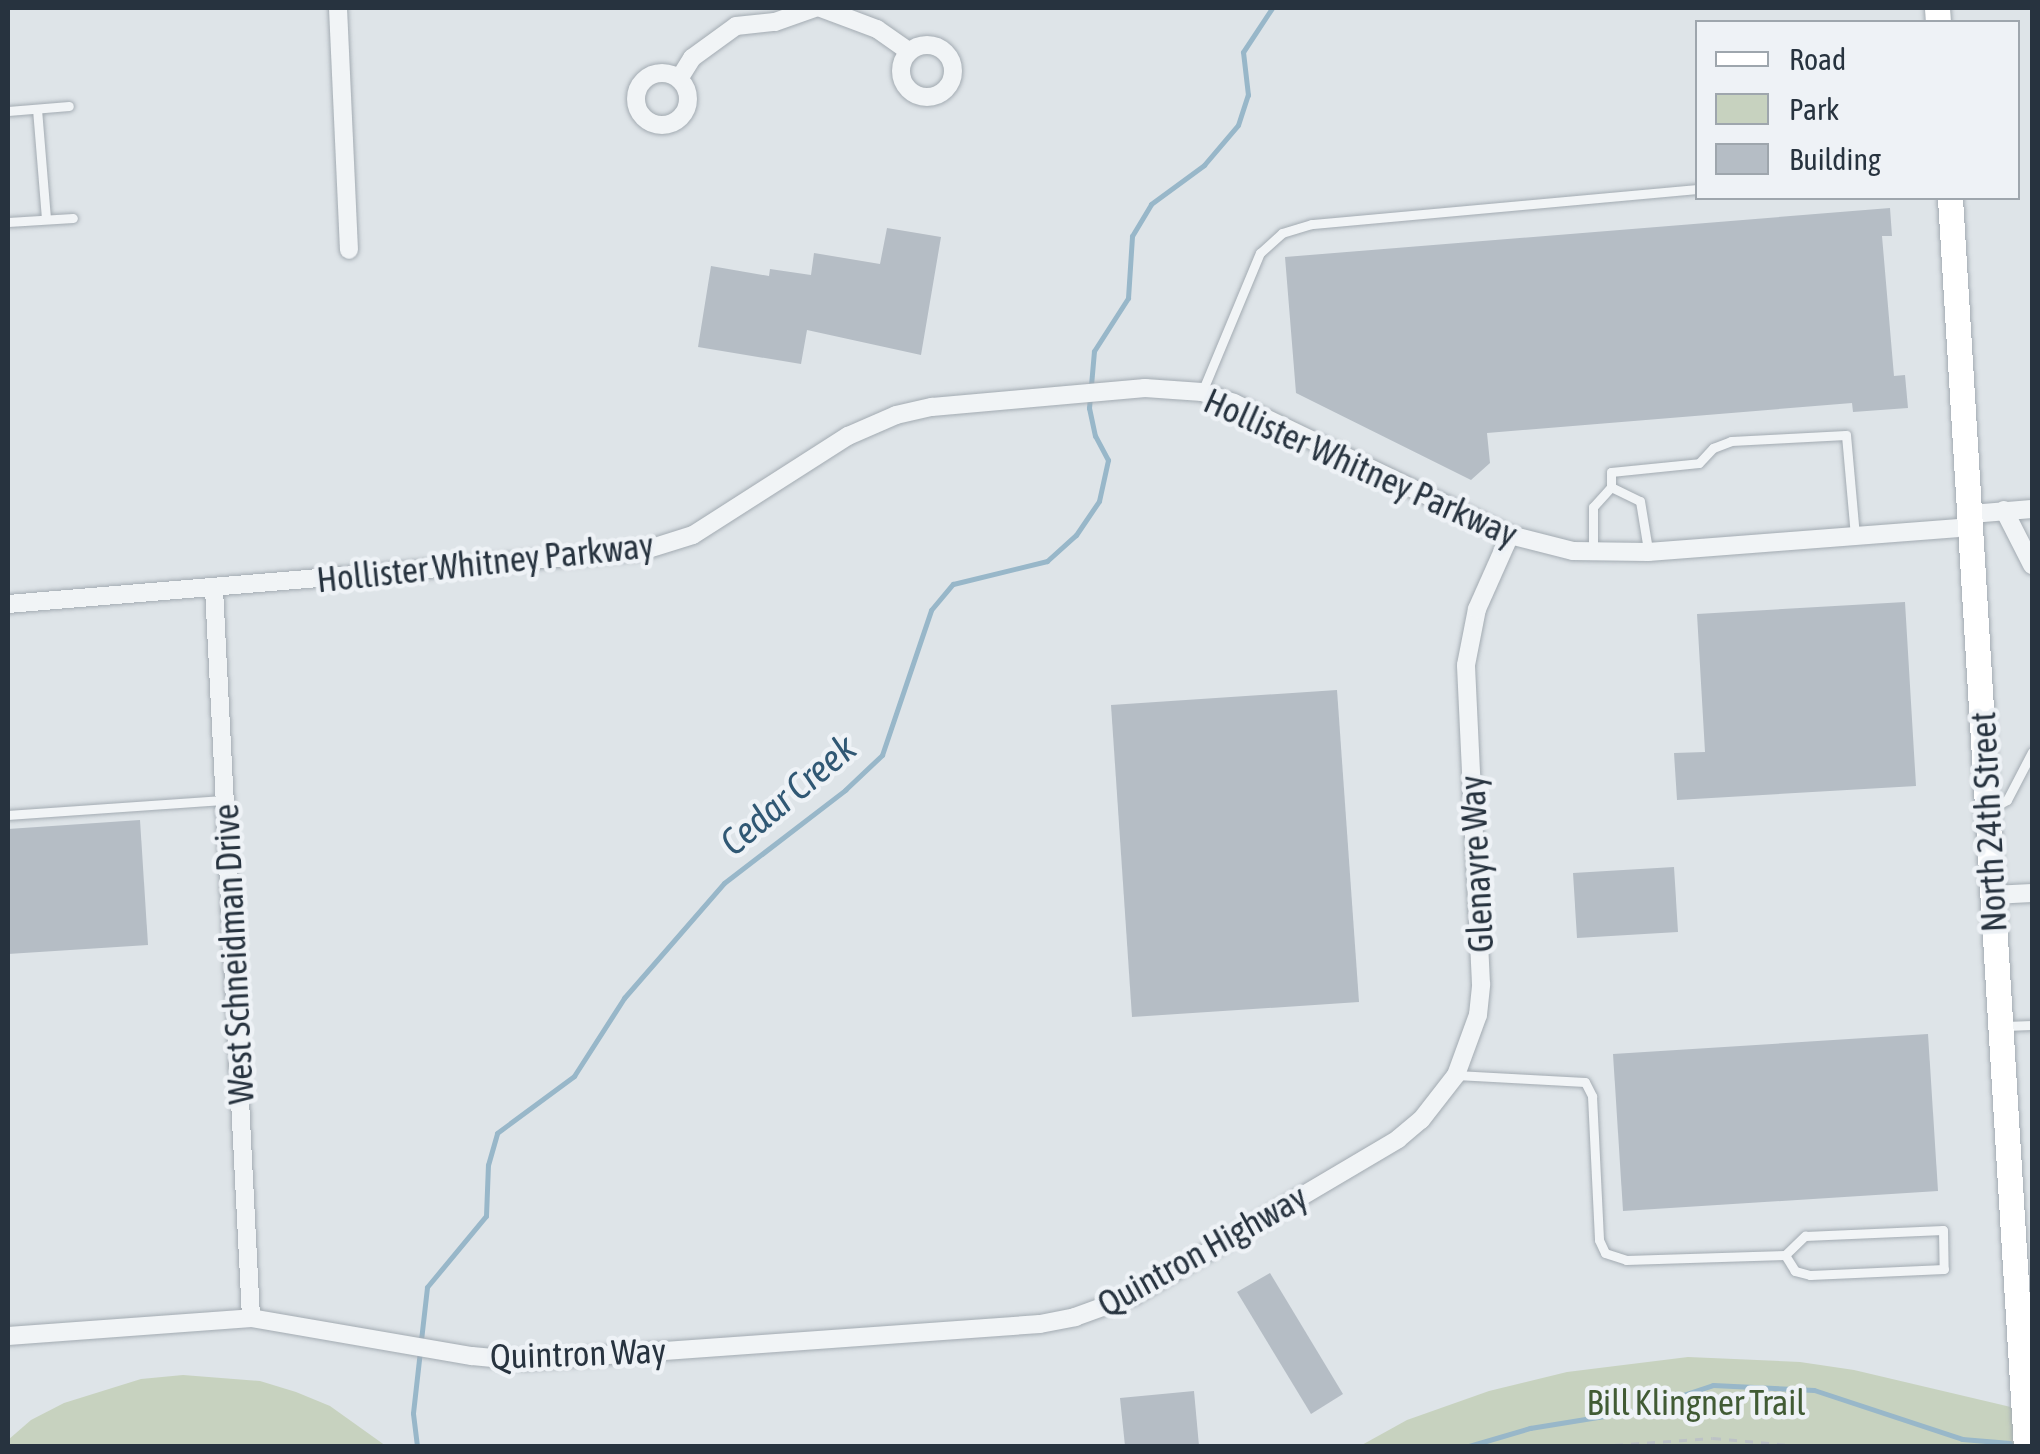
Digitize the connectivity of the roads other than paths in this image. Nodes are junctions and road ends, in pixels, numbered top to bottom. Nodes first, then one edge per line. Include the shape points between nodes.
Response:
1 (338, 8) edge
2 (818, 8) edge
3 (909, 51) dead end
4 (679, 79) dead end
5 (69, 106) dead end
6 (37, 108) junction
7 (8, 110) edge
8 (1695, 189) edge
9 (1950, 200) edge
10 (72, 218) dead end
11 (46, 219) junction
12 (8, 222) edge
13 (349, 250) dead end
14 (1202, 392) junction
15 (1611, 487) junction
16 (2032, 507) edge
17 (2004, 510) junction
18 (1972, 521) junction
19 (1510, 535) junction
20 (1855, 536) junction
21 (1593, 552) junction
22 (1648, 552) junction
23 (2032, 565) edge
24 (214, 589) junction
25 (8, 604) edge
26 (2032, 752) edge
27 (224, 800) junction
28 (1986, 809) junction
29 (8, 815) edge
30 (2032, 893) edge
31 (1993, 895) junction
32 (2032, 1025) edge
33 (2000, 1027) junction
34 (1456, 1075) junction
35 (1367, 1158) joint
36 (1785, 1255) junction
37 (252, 1318) junction
38 (1031, 1324) joint
39 (8, 1336) edge
40 (2027, 1384) edge
41 (2026, 1446) edge

1 - 13 street
2 - 3 street via 877,29
2 - 4 street via 736,26 692,58
5 - 6 lane
6 - 7 lane
6 - 11 lane
8 - 14 lane via 1312,224 1282,233 1260,253
9 - 18 main road, North 24th Street
10 - 11 lane
11 - 12 lane
14 - 19 street, Hollister Whitney Parkway
14 - 24 street, Hollister Whitney Parkway via 1145,388 896,415 848,436 693,535 642,551
15 - 20 lane via 1611,472 1698,463 1731,441 1846,435
15 - 21 lane via 1593,507
15 - 22 lane via 1640,501
16 - 17 street, Hollister Whitney Parkway
17 - 18 street, Hollister Whitney Parkway
17 - 23 street
18 - 20 street, Hollister Whitney Parkway
18 - 28 main road, North 24th Street
19 - 21 street, Hollister Whitney Parkway
19 - 34 street, Glenayre Way via 1468,647 1482,984
20 - 22 street, Hollister Whitney Parkway
21 - 22 street, Hollister Whitney Parkway
24 - 25 street, Hollister Whitney Parkway
24 - 27 street, West Schneidman Drive
26 - 28 lane via 2003,804
27 - 29 lane
27 - 37 street, West Schneidman Drive
28 - 31 main road, North 24th Street
30 - 31 street
31 - 33 main road, North 24th Street
32 - 33 lane
33 - 40 main road, North 24th Street
34 - 35 street, Glenayre Way via 1421,1120
34 - 36 lane via 1585,1082 1592,1096 1605,1253 1626,1260
35 - 38 street, Quintron Highway via 1133,1296
36 - 36 lane via 1806,1236 1942,1230 1944,1269 1810,1276 1795,1271
37 - 38 street, Quintron Way via 525,1361
37 - 39 street, Quintron Way
40 - 41 main road, North 24th Street

